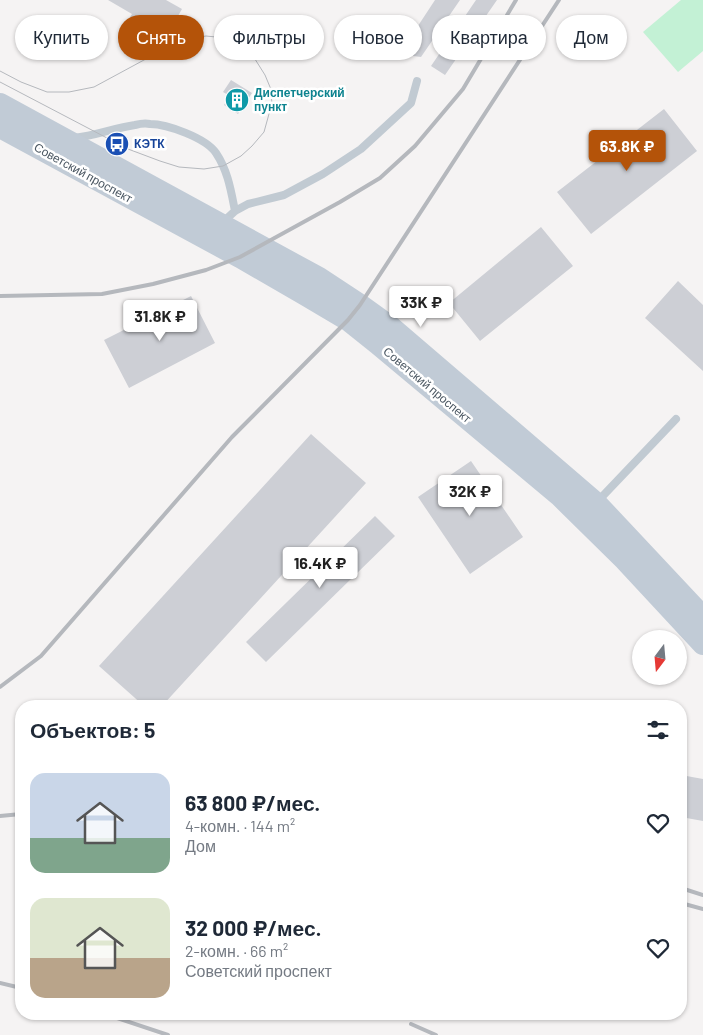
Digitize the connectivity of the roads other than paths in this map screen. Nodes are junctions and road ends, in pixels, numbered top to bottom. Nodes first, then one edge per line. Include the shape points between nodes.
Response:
1 (417, 81) dead end
2 (0, 104) edge
3 (0, 127) edge
4 (64, 139) junction
5 (218, 228) junction
6 (676, 419) dead end
7 (596, 503) junction
8 (703, 617) edge
9 (703, 644) edge

1 - 5 lane via 411,103 361,149 284,195 248,204
2 - 4 main road, Советский проспект
3 - 5 main road, Советский проспект
4 - 5 main road, Советский проспект
4 - 5 lane via 151,124 196,137 214,150 228,178
5 - 7 main road, Советский проспект via 319,278 360,304
5 - 9 main road, Советский проспект via 304,294 348,320 559,496 625,560
6 - 7 lane
7 - 8 main road, Советский проспект

